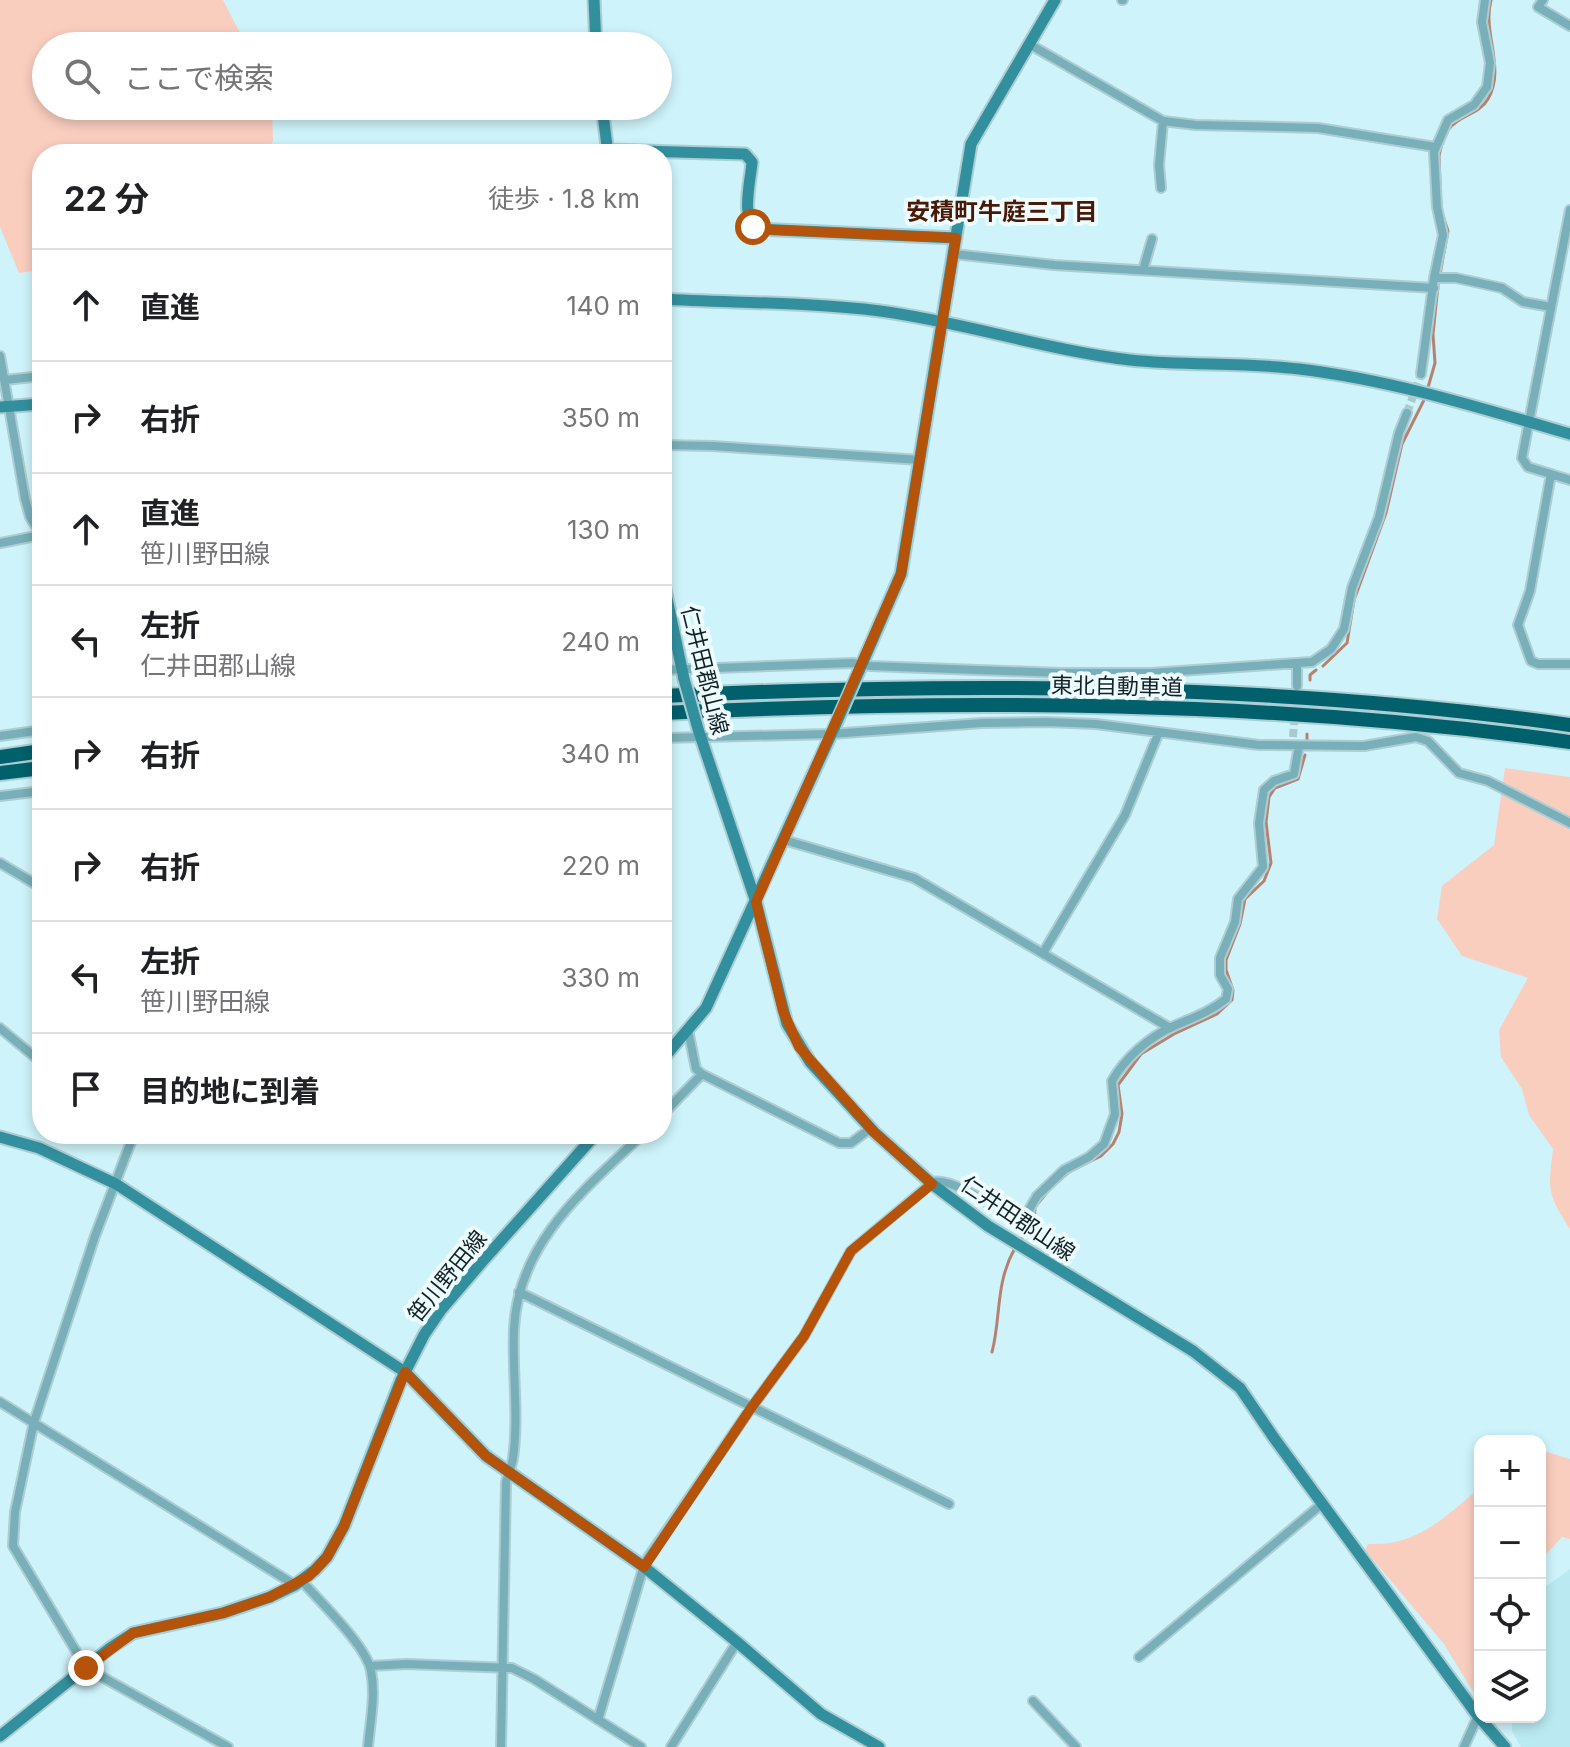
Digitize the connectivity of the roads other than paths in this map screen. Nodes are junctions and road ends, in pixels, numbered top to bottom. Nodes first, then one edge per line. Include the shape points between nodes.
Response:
1 (594, 0) edge
2 (1055, 0) edge
3 (1485, 0) edge
4 (1543, 0) edge
5 (1570, 26) edge
6 (595, 32) edge
7 (1029, 44) junction
8 (604, 120) edge
9 (1163, 121) junction
10 (607, 144) edge
11 (1435, 147) junction
12 (672, 153) edge
13 (1161, 188) dead end
14 (1570, 210) edge
15 (1568, 224) edge
16 (956, 238) junction
17 (1152, 239) dead end
18 (954, 254) junction
19 (1143, 270) junction
20 (1434, 283) junction
21 (672, 299) edge
22 (1551, 307) junction
23 (942, 321) junction
24 (0, 356) edge
25 (1421, 374) tunnel mouth
26 (32, 377) edge
27 (5, 380) junction
28 (32, 405) edge
29 (5, 407) edge
30 (1407, 413) tunnel mouth
31 (1528, 422) junction
32 (1570, 434) edge
33 (672, 445) edge
34 (920, 460) junction
35 (1551, 474) junction
36 (1570, 480) edge
37 (32, 517) edge
38 (32, 538) edge
39 (0, 543) edge
40 (672, 624) edge
41 (1569, 661) edge
42 (1297, 665) junction
43 (861, 668) junction
44 (672, 672) edge
45 (682, 674) junction
46 (1297, 686) tunnel mouth
47 (672, 696) edge
48 (672, 713) edge
49 (1570, 725) edge
50 (833, 730) junction
51 (32, 731) edge
52 (1159, 732) junction
53 (699, 733) junction
54 (0, 736) edge
55 (672, 737) edge
56 (1570, 742) edge
57 (1295, 743) junction
58 (32, 752) edge
59 (0, 757) edge
60 (32, 769) edge
61 (0, 773) edge
62 (32, 792) edge
63 (0, 796) edge
64 (1570, 823) edge
65 (784, 840) junction
66 (0, 863) edge
67 (32, 882) edge
68 (756, 902) junction
69 (1043, 953) junction
70 (0, 1028) edge
71 (1170, 1028) junction
72 (688, 1030) junction
73 (672, 1048) edge
74 (32, 1055) edge
75 (702, 1074) junction
76 (672, 1105) edge
77 (871, 1128) junction
78 (0, 1137) edge
79 (130, 1144) edge
80 (587, 1144) edge
81 (633, 1144) edge
82 (116, 1184) junction
83 (932, 1184) junction
84 (519, 1292) junction
85 (405, 1372) junction
86 (0, 1402) edge
87 (751, 1408) junction
88 (34, 1422) junction
89 (509, 1473) junction
90 (1323, 1503) junction
91 (949, 1504) dead end
92 (644, 1567) junction
93 (299, 1583) junction
94 (737, 1642) junction
95 (1139, 1657) dead end
96 (370, 1666) junction
97 (504, 1666) junction
98 (86, 1668) junction
99 (1033, 1701) dead end
100 (1474, 1711) edge
101 (598, 1720) junction
102 (1475, 1723) edge
103 (1484, 1723) edge
104 (0, 1736) edge
105 (228, 1747) edge
106 (368, 1747) edge
107 (501, 1747) edge
108 (641, 1747) edge
109 (671, 1747) edge
110 (879, 1747) edge
111 (1076, 1747) edge
112 (1464, 1747) edge
113 (1505, 1747) edge

1 - 6 street
2 - 7 street
3 - 11 street via 1487,87 1474,105 1448,120
4 - 5 street via 1538,7
7 - 9 street
7 - 16 street via 971,144
8 - 10 street
9 - 11 street via 1318,128
9 - 13 street
11 - 20 street via 1443,235
12 - 16 street via 745,154 752,162 747,218 759,229
14 - 15 street
15 - 22 street
16 - 18 street
17 - 19 street
18 - 19 street
18 - 23 street
19 - 20 street
20 - 22 street via 1456,278
20 - 25 street
21 - 23 street via 821,306
22 - 31 street
23 - 31 street via 1130,360 1296,369 1362,379
23 - 34 street
24 - 27 street
26 - 27 street
27 - 29 street
28 - 29 street
29 - 37 street
30 - 42 street via 1344,629 1322,657
31 - 32 street
31 - 35 street via 1522,458 1528,467
33 - 34 street
34 - 43 street via 901,574
35 - 36 street
35 - 41 street via 1530,591 1518,625 1531,661
38 - 39 street
40 - 45 street, 仁井田郡山線
42 - 43 street via 1151,673
42 - 46 street
43 - 45 street
43 - 50 street, bridge
44 - 45 street
45 - 53 street, 仁井田郡山線, bridge
47 - 49 highway, 東北自動車道 via 1126,691 1311,699
48 - 56 highway, 東北自動車道 via 866,706 1124,707 1324,716
50 - 52 street via 1046,722
50 - 53 street
50 - 65 street
51 - 54 street
52 - 57 street via 1259,745
52 - 69 street via 1125,815
53 - 55 street
53 - 68 street, 仁井田郡山線
57 - 64 street via 1364,746 1424,739 1459,773 1488,781
57 - 71 street via 1294,774 1270,784 1263,793 1263,867 1238,899 1237,916 1220,958 1227,997 1207,1013
58 - 59 highway
60 - 61 highway
62 - 63 street
65 - 68 street
65 - 69 street via 914,878
66 - 67 street
68 - 72 street via 706,1008
68 - 77 street, 仁井田郡山線 via 793,1036
69 - 71 street
70 - 74 street
71 - 83 street via 1135,1051 1114,1077 1114,1119 1104,1144 1037,1196 1027,1225 949,1183
72 - 73 street
72 - 75 street via 696,1069
75 - 76 street
75 - 77 street via 839,1143 851,1143
77 - 83 street, 仁井田郡山線
78 - 82 street via 39,1148
79 - 82 street
80 - 85 street, 笹川野田線 via 441,1310
81 - 84 street via 556,1220
82 - 85 street
82 - 88 street
83 - 87 street via 851,1251 804,1336
83 - 90 street, 仁井田郡山線 via 988,1226 1206,1360 1240,1388
84 - 87 street
84 - 89 street
85 - 89 street
85 - 93 street, 笹川野田線 via 344,1526 327,1557
86 - 88 street
87 - 91 street
87 - 92 street
88 - 93 street
88 - 98 street via 9,1546
89 - 92 street
89 - 97 street
90 - 95 street
90 - 100 street, 仁井田郡山線
92 - 94 street
92 - 101 street
93 - 96 street
93 - 98 street, 笹川野田線 via 223,1613 144,1629
94 - 109 street
94 - 110 street via 821,1714
96 - 97 street
96 - 106 street
97 - 101 street
97 - 107 street
98 - 104 street, 笹川野田線
98 - 105 street
99 - 111 street
101 - 108 street
102 - 112 street
103 - 113 street, 仁井田郡山線

